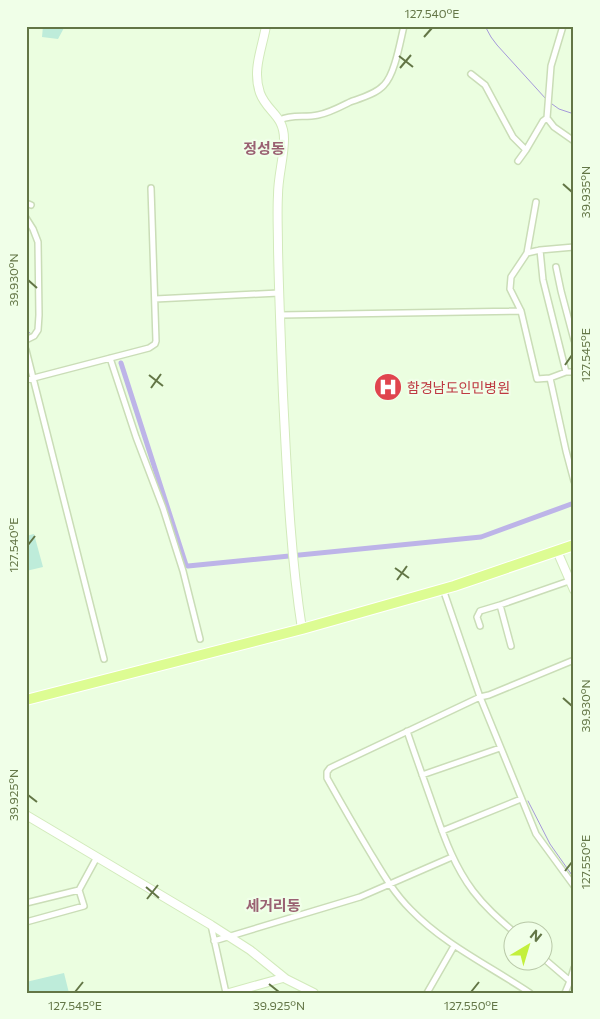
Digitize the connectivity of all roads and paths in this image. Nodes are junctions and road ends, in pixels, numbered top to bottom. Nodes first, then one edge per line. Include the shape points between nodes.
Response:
1 (266, 26) edge
2 (404, 26) edge
3 (563, 26) edge
4 (471, 74) dead end
5 (547, 118) junction
6 (280, 120) junction
7 (574, 141) edge
8 (526, 150) junction
9 (518, 161) dead end
10 (151, 188) dead end
11 (536, 202) dead end
12 (26, 218) edge
13 (574, 247) edge
14 (540, 250) junction
15 (527, 253) junction
16 (556, 267) dead end
17 (279, 293) junction
18 (155, 299) junction
19 (520, 311) junction
20 (280, 315) junction
21 (26, 340) edge
22 (574, 340) edge
23 (26, 350) edge
24 (110, 358) junction
25 (566, 372) junction
26 (574, 372) edge
27 (33, 378) junction
28 (550, 378) junction
29 (26, 380) edge
30 (574, 481) edge
31 (574, 545) edge
32 (557, 551) junction
33 (569, 581) junction
34 (443, 589) junction
35 (574, 590) edge
36 (500, 605) junction
37 (480, 626) dead end
38 (302, 629) junction
39 (200, 639) dead end
40 (511, 646) dead end
41 (104, 659) dead end
42 (574, 660) edge
43 (480, 697) junction
44 (26, 700) edge
45 (407, 732) junction
46 (500, 748) junction
47 (422, 775) junction
48 (521, 799) junction
49 (26, 815) edge
50 (442, 831) junction
51 (97, 857) junction
52 (452, 857) junction
53 (389, 884) junction
54 (574, 886) edge
55 (79, 890) junction
56 (26, 903) edge
57 (26, 922) edge
58 (502, 922) edge
59 (211, 925) junction
60 (228, 936) junction
61 (214, 941) junction
62 (454, 946) junction
63 (552, 966) edge
64 (574, 968) edge
65 (283, 978) junction
66 (570, 981) junction
67 (227, 993) edge
68 (314, 993) edge
69 (427, 993) edge
70 (530, 993) edge
71 (565, 993) edge

1 - 6 street via 257,66 258,84 264,101
2 - 6 street via 391,74 375,92 322,114
3 - 5 street via 550,70
4 - 8 street via 485,84 513,137
5 - 7 street via 550,124
5 - 8 street
6 - 17 street via 284,147 278,194
8 - 9 street
10 - 18 street
11 - 15 street
12 - 21 street via 38,242 39,315 38,330
13 - 14 street
14 - 15 street
14 - 25 street via 543,280
15 - 19 street via 511,277 510,289
16 - 22 street
17 - 18 street
17 - 20 street
18 - 24 street via 155,344
19 - 20 street
19 - 28 street via 537,378
20 - 38 street via 292,552
23 - 27 street
24 - 27 street
24 - 39 street via 184,571
25 - 26 street
25 - 28 street
27 - 29 street
27 - 41 street
28 - 30 street
31 - 32 highway
32 - 33 street
32 - 34 highway
33 - 35 street
33 - 36 street
34 - 38 highway
34 - 43 street
36 - 37 street via 480,611 477,617
36 - 40 street
38 - 44 highway
42 - 43 street
43 - 45 street
43 - 46 street
45 - 47 street
45 - 53 street via 326,772
46 - 47 street
46 - 48 street
47 - 50 street
48 - 50 street
48 - 54 street via 536,834
49 - 51 street
50 - 52 street
51 - 55 street
51 - 59 street
52 - 53 street
52 - 58 street via 481,902
53 - 60 street via 360,897
53 - 62 street via 412,911
55 - 56 street
55 - 57 street via 84,906
59 - 60 street
59 - 61 street
60 - 61 street
60 - 65 street
61 - 67 street
62 - 69 street
62 - 70 street
63 - 66 street
64 - 66 street
65 - 67 street
65 - 68 street
66 - 71 street

